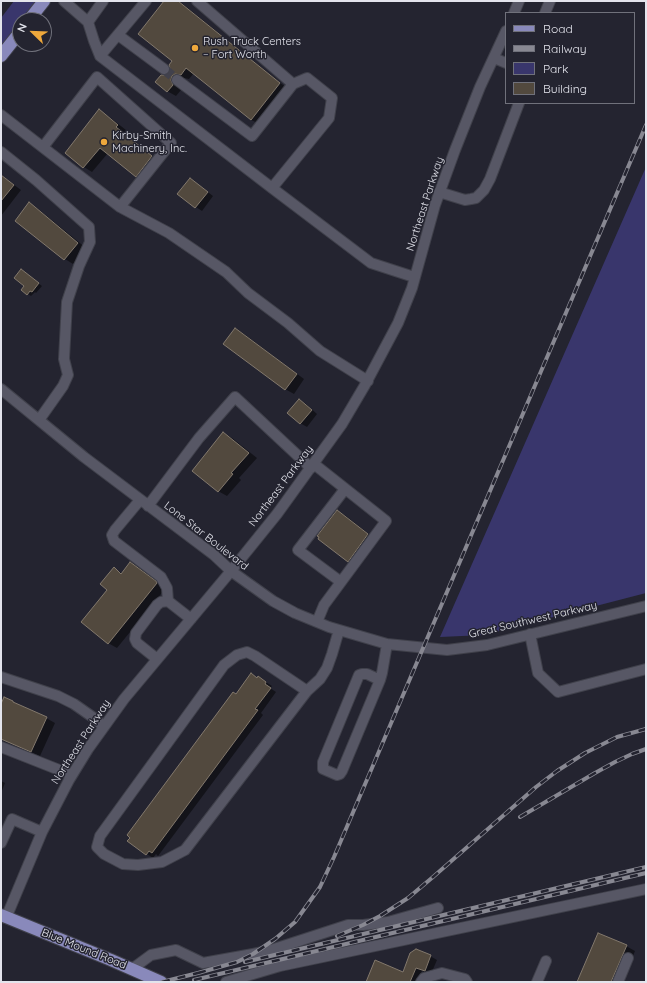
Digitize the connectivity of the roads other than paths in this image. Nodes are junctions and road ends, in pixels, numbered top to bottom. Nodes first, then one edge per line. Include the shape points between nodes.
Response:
1 (44, 1) edge
2 (64, 1) edge
3 (103, 1) edge
4 (146, 1) edge
5 (197, 1) edge
6 (519, 1) edge
7 (550, 1) edge
8 (35, 12) edge
9 (514, 12) edge
10 (545, 12) edge
11 (88, 22) junction
12 (505, 33) edge
13 (118, 35) junction
14 (12, 42) edge
15 (1, 56) edge
16 (100, 56) junction
17 (494, 58) junction
18 (505, 63) edge
19 (164, 69) tunnel mouth
20 (177, 80) tunnel mouth
21 (293, 84) junction
22 (519, 104) edge
23 (1, 115) edge
24 (42, 147) junction
25 (1, 152) edge
26 (272, 188) junction
27 (439, 192) junction
28 (120, 207) junction
29 (414, 277) junction
30 (368, 381) junction
31 (1, 389) edge
32 (39, 420) junction
33 (312, 466) junction
34 (345, 489) junction
35 (144, 503) junction
36 (231, 571) junction
37 (341, 582) junction
38 (168, 601) junction
39 (646, 606) edge
40 (191, 619) junction
41 (317, 622) junction
42 (338, 630) junction
43 (530, 634) junction
44 (387, 644) junction
45 (423, 647) joint
46 (157, 659) junction
47 (646, 669) edge
48 (1, 677) edge
49 (380, 680) junction
50 (307, 691) junction
51 (104, 727) junction
52 (1, 747) edge
53 (72, 774) junction
54 (42, 832) junction
55 (1, 843) edge
56 (646, 888) edge
57 (438, 908) dead end
58 (4, 916) edge
59 (628, 958) dead end
60 (546, 961) dead end
61 (132, 969) junction
62 (162, 982) edge
63 (226, 982) edge
64 (421, 982) edge
65 (467, 982) edge
66 (537, 982) edge
67 (618, 982) edge

1 - 8 main road
2 - 11 street
3 - 11 street
4 - 13 street
5 - 21 street
6 - 9 street
7 - 10 street
11 - 16 street
12 - 17 street, Northeast Parkway
13 - 16 street
13 - 19 street
14 - 15 main road
16 - 26 street
17 - 18 street
17 - 27 street, Northeast Parkway
20 - 21 street via 252,136
21 - 26 street via 307,78 332,98 328,118
22 - 27 street via 484,190 476,198 465,200
23 - 24 street
24 - 28 street
24 - 28 street via 97,77 171,144
25 - 32 street via 89,227 90,242 67,302 64,359 68,375
26 - 29 street via 371,263
27 - 29 street, Northeast Parkway
28 - 30 street via 169,233 226,272 320,351
29 - 30 street, Northeast Parkway via 398,323
30 - 33 street, Northeast Parkway
31 - 32 street, Lone Star Boulevard
32 - 35 street, Lone Star Boulevard
33 - 34 street
33 - 35 street via 235,397
33 - 36 street, Northeast Parkway
34 - 37 street via 386,521
34 - 37 street via 298,550
35 - 36 street, Lone Star Boulevard
35 - 38 street via 112,535 114,541 162,577 167,588
36 - 40 street, Northeast Parkway
36 - 41 street, Lone Star Boulevard via 272,601
37 - 41 street via 324,605
38 - 40 street
38 - 46 street via 161,602 136,632 137,643
39 - 43 street, Great Southwest Parkway
40 - 46 street, Northeast Parkway
41 - 42 street, Lone Star Boulevard
42 - 44 street, Lone Star Boulevard
42 - 50 street via 327,668
43 - 45 street, Great Southwest Parkway via 486,645 447,650
43 - 47 street via 538,673 558,692
44 - 45 street, Lone Star Boulevard
44 - 49 street
46 - 51 street, Northeast Parkway
48 - 51 street via 58,696 74,704
49 - 49 street via 367,674 360,675 323,762 323,769 337,775 342,771
50 - 50 street via 255,656 247,652 237,654 224,664 100,836 97,847 104,854 123,864 138,865 162,862 185,850
51 - 53 street, Northeast Parkway
52 - 53 street
53 - 54 street, Northeast Parkway
54 - 55 street via 12,819
54 - 58 street, Northeast Parkway
56 - 63 street via 280,966
57 - 61 street via 388,922 348,925 253,954 204,962 176,950 151,956
58 - 61 main road, Blue Mound Road
59 - 67 street
60 - 66 street
61 - 62 main road, Blue Mound Road
64 - 65 street via 424,978 442,973 466,979

